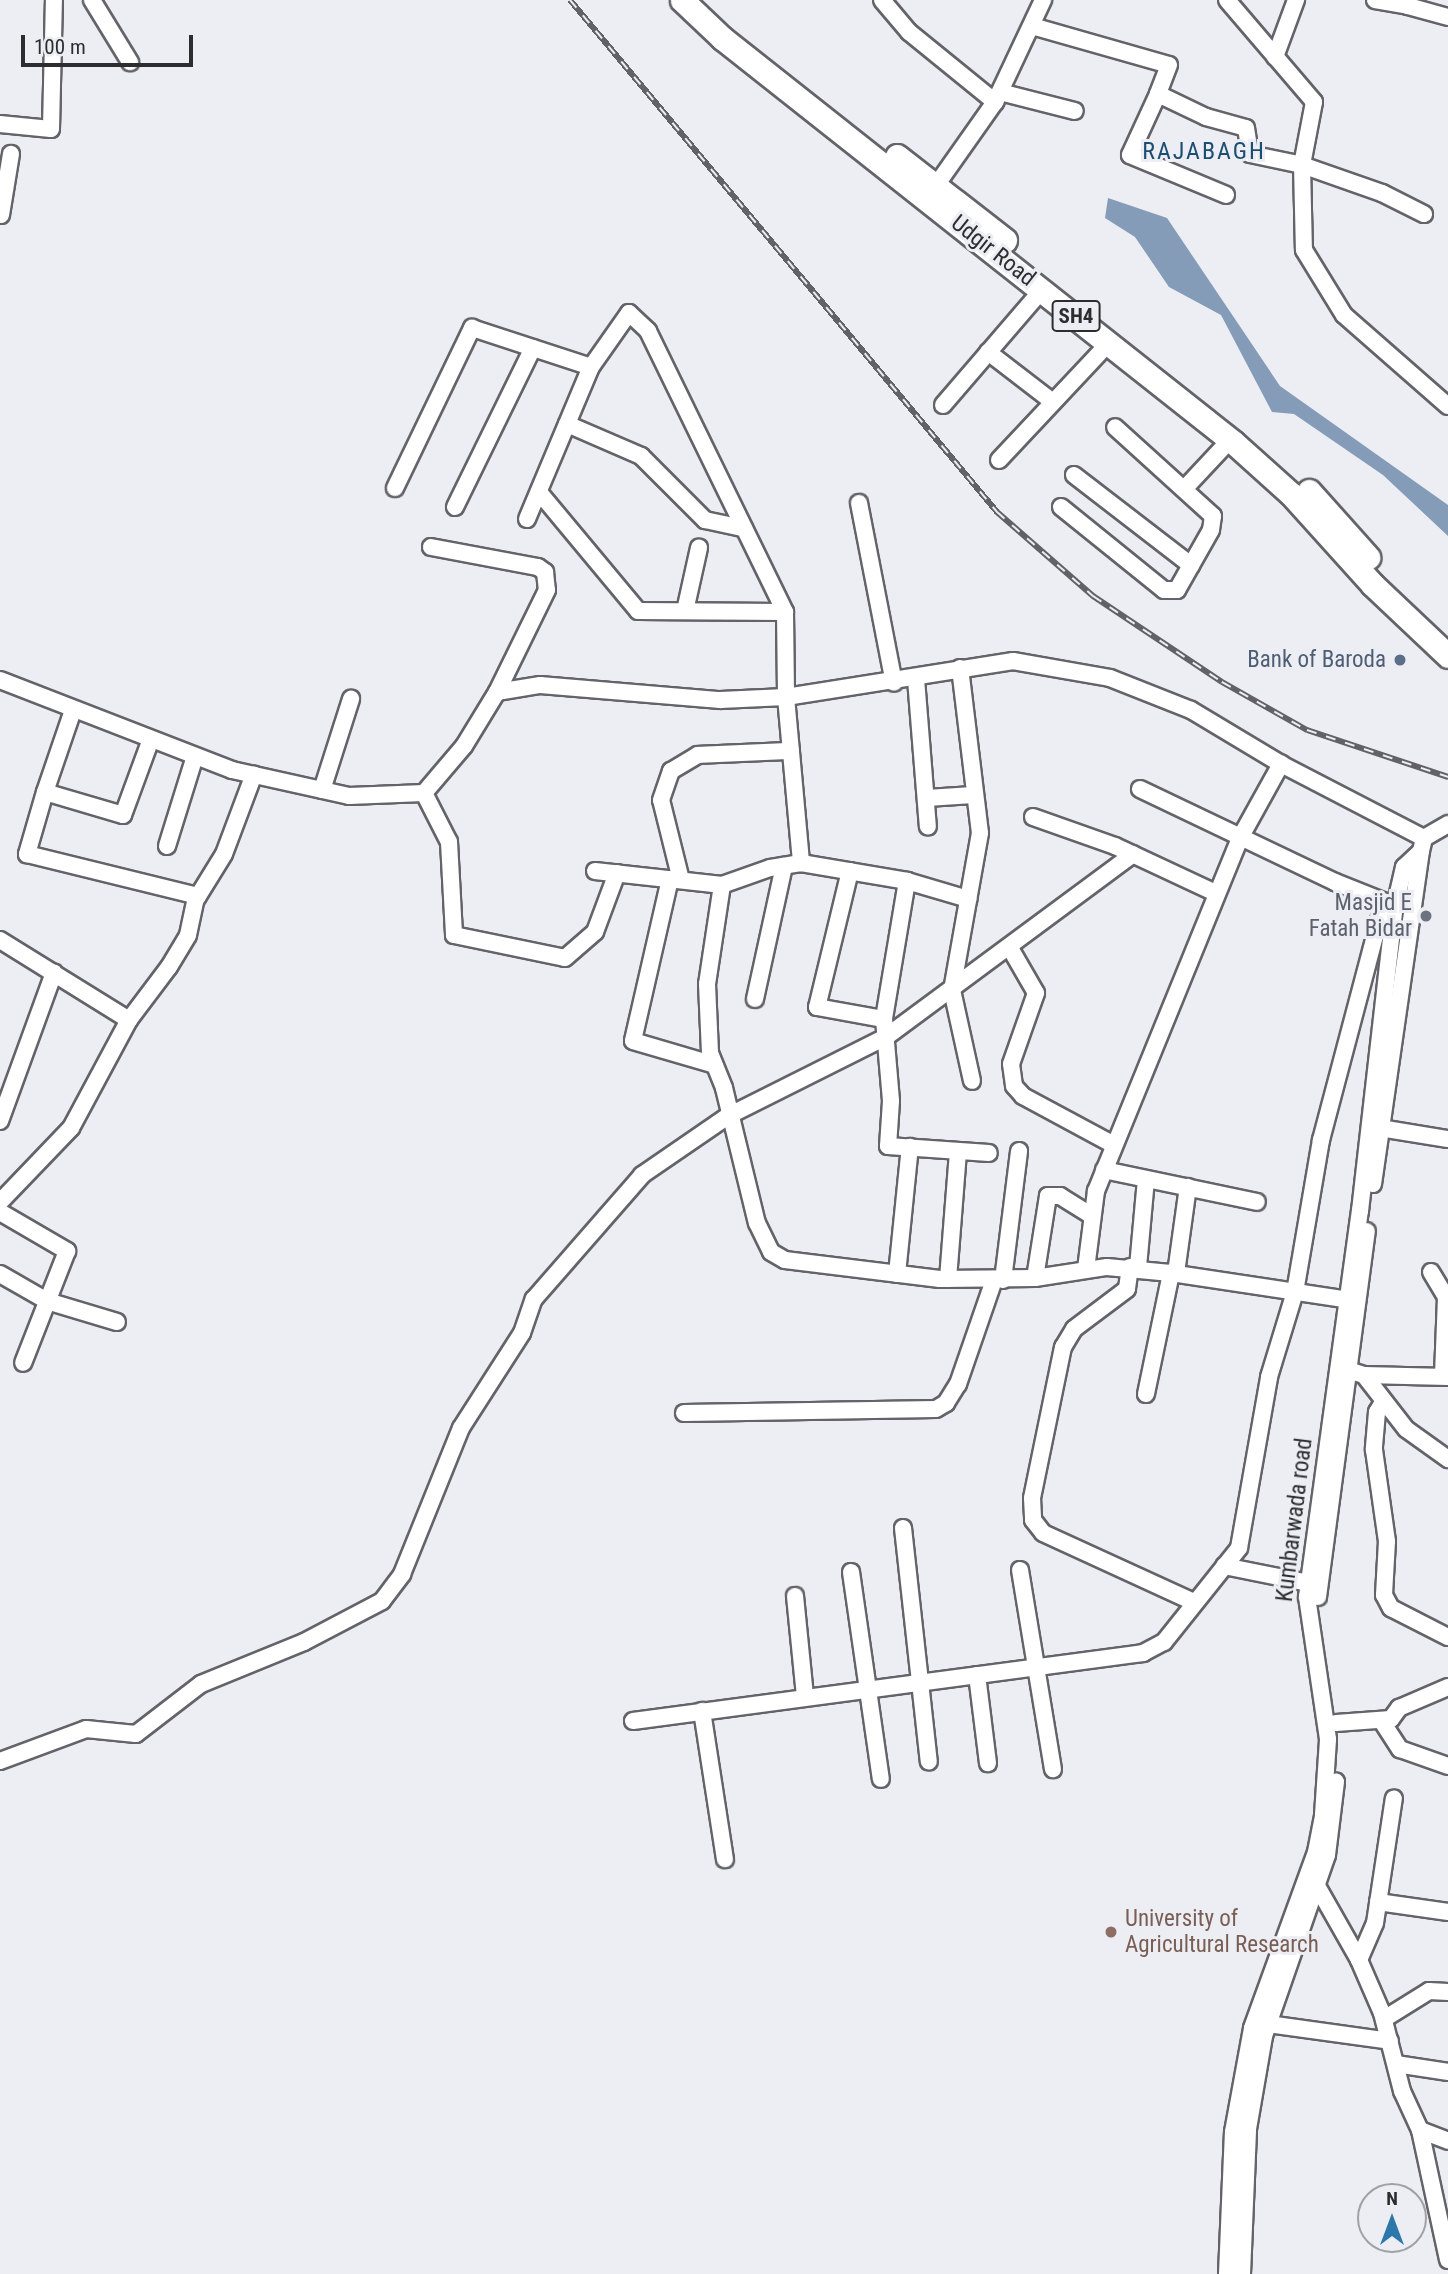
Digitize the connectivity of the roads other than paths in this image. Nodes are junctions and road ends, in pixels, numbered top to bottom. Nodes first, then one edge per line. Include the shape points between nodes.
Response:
1 (54, 0) edge
2 (92, 0) edge
3 (682, 0) edge
4 (704, 0) edge
5 (882, 0) edge
6 (1043, 0) edge
7 (1227, 0) edge
8 (1296, 0) edge
9 (1375, 0) edge
10 (1408, 3) edge
11 (1448, 17) edge
12 (1032, 26) junction
13 (1275, 57) junction
14 (130, 62) dead end
15 (1158, 94) junction
16 (997, 97) junction
17 (1075, 111) dead end
18 (0, 124) edge
19 (11, 154) dead end
20 (1302, 165) junction
21 (931, 192) junction
22 (1226, 195) dead end
23 (1424, 214) dead end
24 (0, 217) edge
25 (1042, 290) junction
26 (1109, 342) junction
27 (533, 348) junction
28 (988, 352) junction
29 (591, 367) junction
30 (1054, 402) junction
31 (943, 405) dead end
32 (1448, 406) edge
33 (567, 424) junction
34 (1115, 426) dead end
35 (1230, 440) junction
36 (999, 460) dead end
37 (1074, 475) dead end
38 (1186, 487) junction
39 (395, 488) dead end
40 (539, 492) junction
41 (859, 503) dead end
42 (455, 507) dead end
43 (1061, 507) dead end
44 (527, 519) dead end
45 (744, 528) junction
46 (431, 547) dead end
47 (699, 548) dead end
48 (1191, 565) junction
49 (685, 611) junction
50 (785, 612) junction
51 (1445, 631) edge
52 (1448, 656) edge
53 (960, 668) junction
54 (916, 679) junction
55 (0, 680) edge
56 (894, 683) junction
57 (497, 692) junction
58 (786, 697) junction
59 (351, 699) dead end
60 (73, 710) junction
61 (151, 739) junction
62 (791, 751) junction
63 (195, 756) junction
64 (1281, 764) junction
65 (254, 775) junction
66 (1140, 789) dead end
67 (322, 790) junction
68 (45, 792) junction
69 (424, 793) junction
70 (973, 795) junction
71 (927, 798) junction
72 (1033, 817) dead end
73 (1448, 824) edge
74 (928, 827) dead end
75 (1240, 838) junction
76 (1422, 845) junction
77 (167, 846) dead end
78 (1133, 854) junction
79 (801, 863) junction
80 (784, 866) junction
81 (595, 871) dead end
82 (850, 871) junction
83 (617, 873) junction
84 (675, 880) junction
85 (907, 881) junction
86 (722, 885) junction
87 (1216, 893) junction
88 (198, 897) junction
89 (968, 899) junction
90 (1390, 904) junction
91 (0, 940) edge
92 (1010, 948) junction
93 (54, 973) junction
94 (952, 990) junction
95 (755, 999) dead end
96 (884, 1019) junction
97 (129, 1020) junction
98 (886, 1037) junction
99 (715, 1065) junction
100 (972, 1081) dead end
101 (728, 1116) junction
102 (0, 1121) edge
103 (1380, 1128) junction
104 (1448, 1139) edge
105 (1114, 1145) junction
106 (910, 1147) junction
107 (958, 1150) junction
108 (1019, 1151) dead end
109 (989, 1153) dead end
110 (1104, 1170) junction
111 (1146, 1179) junction
112 (1188, 1187) junction
113 (0, 1202) edge
114 (1257, 1202) dead end
115 (0, 1212) edge
116 (1090, 1214) junction
117 (1134, 1267) junction
118 (1086, 1269) junction
119 (1431, 1272) dead end
120 (1173, 1273) junction
121 (0, 1274) edge
122 (897, 1274) junction
123 (1035, 1278) junction
124 (948, 1279) junction
125 (998, 1280) junction
126 (1294, 1292) junction
127 (47, 1301) junction
128 (1352, 1301) junction
129 (117, 1322) dead end
130 (23, 1363) dead end
131 (1358, 1373) junction
132 (1446, 1376) edge
133 (1146, 1394) dead end
134 (1383, 1402) junction
135 (684, 1413) dead end
136 (1448, 1459) edge
137 (903, 1528) dead end
138 (1224, 1566) junction
139 (1020, 1570) dead end
140 (851, 1572) dead end
141 (1309, 1583) junction
142 (795, 1595) dead end
143 (1195, 1602) junction
144 (1448, 1637) edge
145 (1039, 1667) junction
146 (977, 1675) junction
147 (923, 1682) junction
148 (1448, 1687) edge
149 (867, 1689) junction
150 (805, 1697) junction
151 (702, 1710) junction
152 (1381, 1720) junction
153 (633, 1721) dead end
154 (1336, 1723) junction
155 (0, 1761) edge
156 (929, 1762) dead end
157 (988, 1763) dead end
158 (1448, 1766) edge
159 (1054, 1769) dead end
160 (881, 1779) dead end
161 (1394, 1798) dead end
162 (725, 1858) dead end
163 (1317, 1885) junction
164 (1378, 1902) junction
165 (1448, 1912) edge
166 (1359, 1960) junction
167 (1448, 1992) edge
168 (1384, 2019) junction
169 (1268, 2024) junction
170 (1390, 2041) junction
171 (1395, 2064) junction
172 (1448, 2071) edge
173 (1420, 2130) junction
174 (1448, 2141) edge
175 (1448, 2260) edge
176 (1227, 2274) edge
177 (1242, 2274) edge

1 - 18 street via 51,129
2 - 14 street
3 - 21 highway, Udgir Road / SH4 via 722,38
4 - 21 highway, Udgir Road / SH4
5 - 16 street via 909,32
6 - 12 street
7 - 13 street
8 - 13 street
9 - 10 street
10 - 11 street
12 - 15 street via 1169,65
12 - 16 street
13 - 20 street via 1314,102
15 - 20 street via 1206,117 1246,128 1250,154
15 - 22 street via 1130,155
16 - 17 street
16 - 21 street
19 - 24 street
20 - 23 street via 1382,193
20 - 32 street via 1304,250 1344,315
21 - 25 highway, Udgir Road / SH4
21 - 51 highway, Udgir Road / SH4 via 1243,431 1301,483 1383,573
25 - 26 highway, Udgir Road / SH4
25 - 28 street
26 - 30 street
26 - 35 highway, Udgir Road / SH4
27 - 29 street
27 - 39 street via 472,328
27 - 42 street
28 - 30 street
28 - 31 street
29 - 33 street
29 - 45 street via 629,313 648,331
30 - 36 street
33 - 40 street
33 - 45 street via 641,456 705,520
34 - 38 street
35 - 38 street
35 - 52 highway, Udgir Road / SH4 via 1291,494 1373,585
37 - 48 street
38 - 48 street via 1213,516 1211,530
40 - 44 street
40 - 49 street via 638,611
41 - 56 street
43 - 48 street via 1169,592 1177,590
45 - 50 street
46 - 57 street via 545,572 547,590
47 - 49 street
49 - 50 street
50 - 58 street
53 - 54 street
53 - 64 street via 1013,661 1110,678 1191,710
53 - 70 street
54 - 56 street
54 - 71 street
55 - 60 street
56 - 58 street
57 - 58 street via 540,685 720,700
57 - 69 street via 464,746
58 - 62 street
59 - 67 street
60 - 61 street
60 - 68 street
61 - 63 street
61 - 68 street via 123,815
62 - 79 street
62 - 84 street via 698,755 671,771 662,800
63 - 65 street
63 - 77 street
64 - 75 street
64 - 76 street
65 - 67 street
65 - 88 street via 224,855
66 - 75 street
67 - 69 street via 349,796
68 - 88 street via 27,853
69 - 83 street via 449,842 454,935 565,958 595,932
70 - 71 street
70 - 89 street via 980,833
71 - 74 street
72 - 78 street
73 - 76 street, Kumbarwada road
75 - 87 street
75 - 90 street
76 - 90 street, Kumbarwada road via 1404,867
76 - 103 street, Kumbarwada road
78 - 87 street
78 - 92 street
79 - 80 street
79 - 82 street
80 - 86 street
80 - 95 street
81 - 83 street
82 - 85 street
82 - 96 street via 817,1007
83 - 84 street
84 - 86 street
84 - 99 street via 633,1041
85 - 89 street
85 - 96 street
86 - 99 street via 707,984
87 - 105 street
88 - 97 street via 188,935
89 - 94 street
90 - 126 street via 1321,1140
90 - 128 street, Kumbarwada road
91 - 93 street
92 - 94 street
92 - 105 street via 1036,993 1011,1064 1014,1086 1023,1096
93 - 97 street
93 - 102 street
94 - 98 street
94 - 100 street
96 - 98 street
97 - 113 street via 71,1128
98 - 101 street
98 - 106 street via 891,1101 888,1146
99 - 101 street
101 - 122 street via 757,1223 771,1252 785,1260
101 - 155 street via 642,1175 534,1298 522,1333 461,1428 406,1565 387,1597 304,1643 201,1684 135,1734 86,1729
103 - 104 street
103 - 128 street, Kumbarwada road
105 - 110 street
106 - 107 street
106 - 122 street
107 - 109 street
107 - 124 street
108 - 125 street
110 - 111 street
110 - 116 street
111 - 112 street
111 - 117 street
112 - 114 street
112 - 120 street
115 - 127 street via 67,1251
116 - 118 street
116 - 123 street via 1060,1196 1048,1196
117 - 118 street
117 - 120 street
117 - 143 street via 1127,1289 1074,1329 1063,1347 1032,1499 1033,1520 1044,1533
118 - 123 street
119 - 132 street via 1446,1297
120 - 126 street
120 - 133 street
121 - 127 street
122 - 124 street
123 - 125 street
124 - 125 street
125 - 135 street via 953,1395 936,1409
126 - 128 street
126 - 138 street via 1269,1377 1239,1548
127 - 129 street
127 - 130 street
128 - 131 street, Kumbarwada road
128 - 141 street, Kumbarwada road
131 - 132 street
131 - 134 street
131 - 154 street, Kumbarwada road via 1315,1617
134 - 136 street via 1424,1444
134 - 144 street via 1377,1412 1374,1450 1387,1541 1384,1595 1391,1608
137 - 147 street
138 - 141 street
138 - 143 street
139 - 145 street
140 - 149 street
141 - 176 street, Kumbarwada road via 1306,1615 1328,1739 1323,1815 1316,1852 1252,2028 1233,2132
142 - 150 street
143 - 145 street via 1164,1642 1150,1651
145 - 146 street
145 - 159 street
146 - 147 street
146 - 157 street
147 - 149 street
147 - 156 street
148 - 152 street
149 - 150 street
149 - 160 street
150 - 151 street
151 - 153 street
151 - 162 street
152 - 154 street
152 - 158 street via 1400,1749
154 - 163 street, Kumbarwada road via 1335,1814
161 - 164 street
163 - 166 street
163 - 169 street, Kumbarwada road
164 - 165 street
164 - 166 street via 1374,1929
166 - 168 street
167 - 168 street via 1423,1994
168 - 170 street
169 - 170 street
169 - 177 street, Kumbarwada road via 1248,2129
170 - 171 street
171 - 172 street
171 - 173 street
173 - 174 street
173 - 175 street

